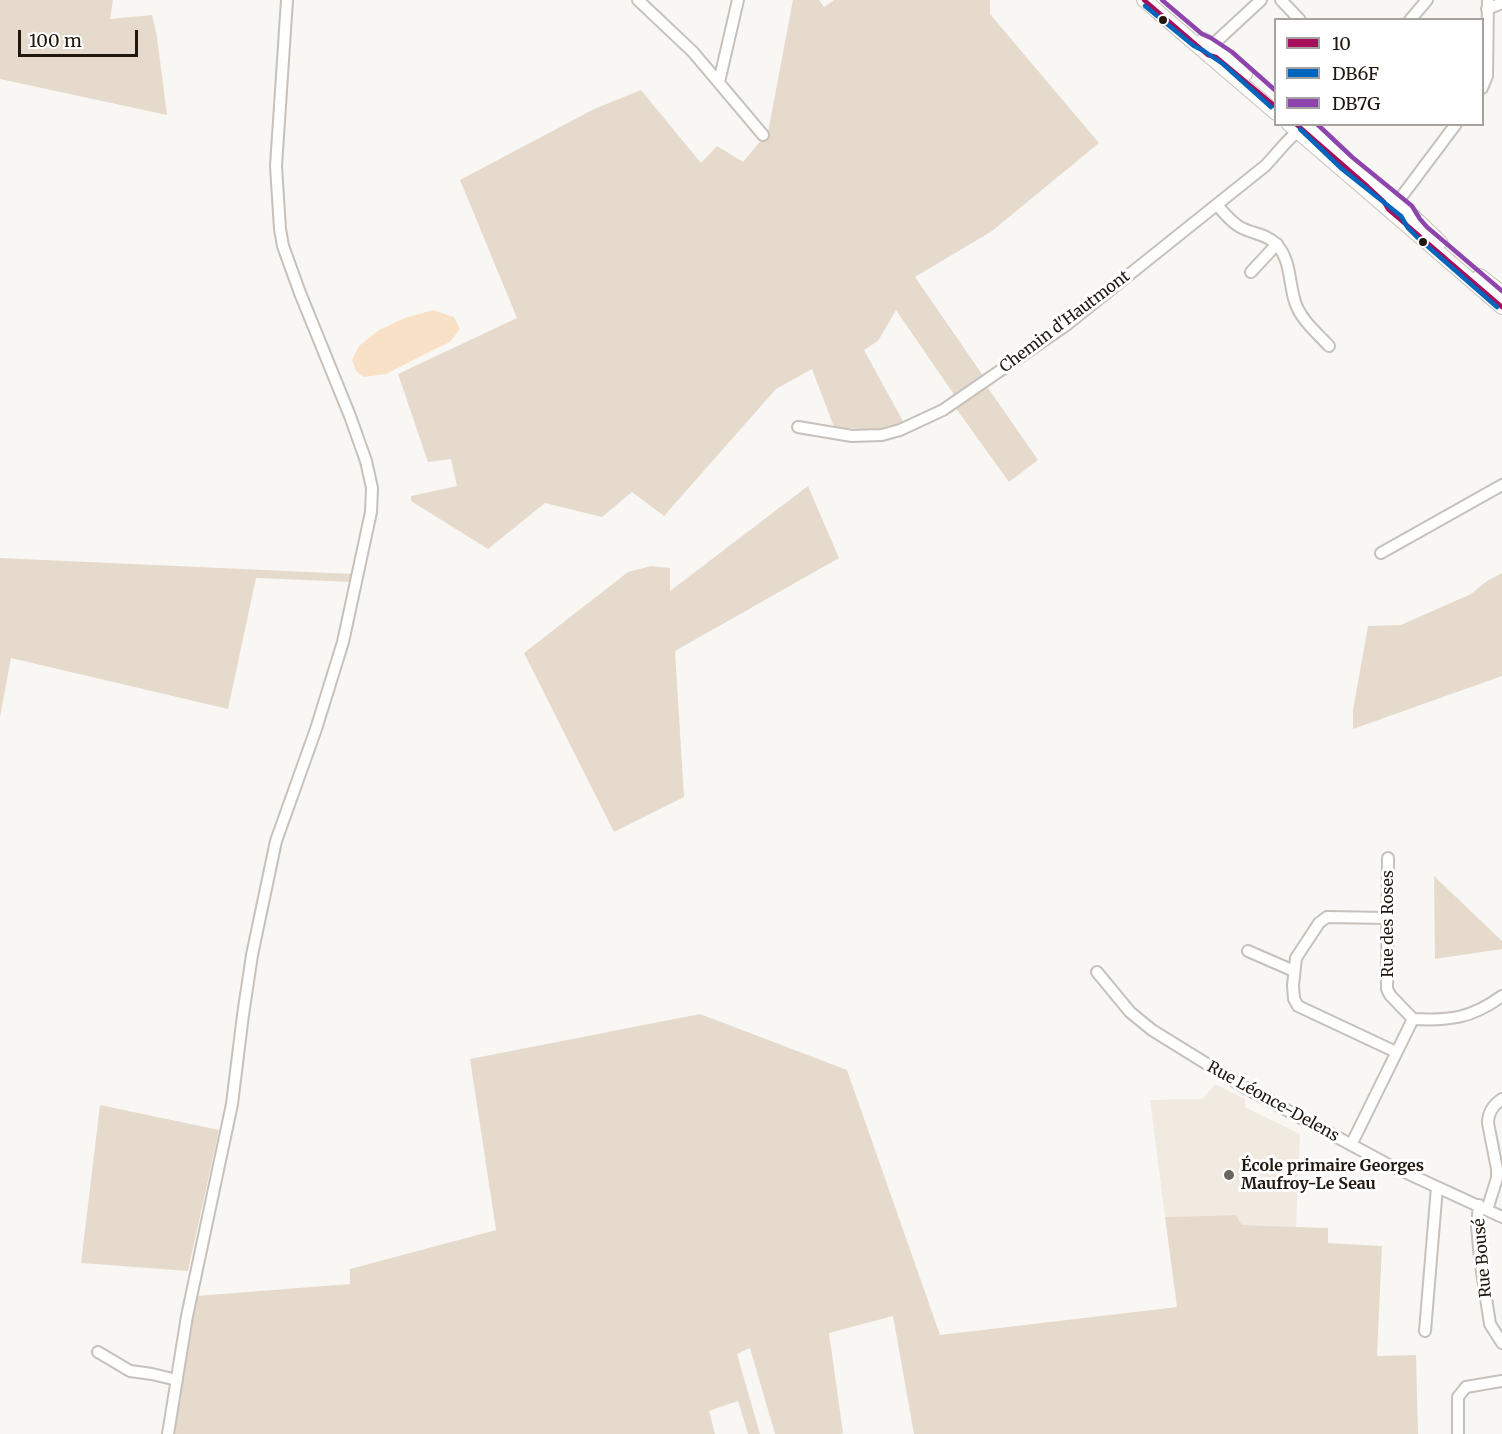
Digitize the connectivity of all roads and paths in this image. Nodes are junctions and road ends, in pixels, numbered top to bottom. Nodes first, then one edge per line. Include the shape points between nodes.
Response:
1 (287, 0) edge
2 (638, 0) edge
3 (738, 0) edge
4 (1144, 0) edge
5 (1157, 0) edge
6 (1261, 0) edge
7 (1281, 0) edge
8 (1427, 0) edge
9 (1502, 3) edge
10 (1488, 5) edge
11 (1298, 18) edge
12 (1412, 18) edge
13 (1210, 46) junction
14 (719, 82) junction
15 (1484, 82) edge
16 (1274, 100) edge
17 (1274, 111) edge
18 (1455, 126) edge
19 (1299, 127) edge
20 (763, 135) dead end
21 (1217, 205) junction
22 (1394, 208) junction
23 (1277, 244) junction
24 (1251, 272) dead end
25 (1502, 293) edge
26 (1502, 307) edge
27 (1329, 345) dead end
28 (798, 427) dead end
29 (1502, 485) edge
30 (1381, 553) dead end
31 (1388, 858) dead end
32 (1388, 918) junction
33 (1248, 951) dead end
34 (1294, 971) junction
35 (1097, 972) dead end
36 (1502, 996) edge
37 (1413, 1019) junction
38 (1396, 1052) junction
39 (1502, 1099) edge
40 (1351, 1145) junction
41 (1437, 1187) junction
42 (1483, 1208) junction
43 (1502, 1217) edge
44 (1425, 1331) dead end
45 (1502, 1343) edge
46 (98, 1352) dead end
47 (177, 1380) junction
48 (1502, 1381) edge
49 (168, 1434) edge
50 (1458, 1434) edge

1 - 47 street via 276,166 279,229 300,293 350,416 372,488 343,642 276,841 252,955 232,1104
2 - 14 street
3 - 14 street
4 - 13 main road
5 - 13 main road
6 - 13 street
7 - 11 street
8 - 12 street
9 - 10 street
10 - 15 street
13 - 16 main road
13 - 17 main road
14 - 20 street
18 - 22 street
19 - 21 street, Chemin d'Hautmont via 1265,166
19 - 22 main road
21 - 23 street via 1238,227
21 - 28 street, Chemin d'Hautmont via 1065,326 943,410 882,435 852,436
22 - 25 main road
22 - 26 main road
23 - 24 street
23 - 27 street via 1286,260 1300,312
29 - 30 street
31 - 32 street, Rue des Roses
32 - 34 street via 1327,918 1319,923 1296,958
32 - 37 street, Rue des Roses via 1387,989
33 - 34 street
34 - 38 street via 1294,999 1298,1006
35 - 40 street, Rue Léonce-Delens via 1130,1012 1152,1030 1244,1087
36 - 37 street via 1458,1017
37 - 38 street
38 - 40 street
39 - 42 street, Rue Bousé via 1490,1109 1488,1118 1497,1178
40 - 41 street, Rue Léonce-Delens
41 - 42 street, Rue Léonce-Delens
41 - 44 street
42 - 43 street, Rue Léonce-Delens
42 - 45 street, Rue Bousé via 1477,1226 1479,1250 1490,1324
46 - 47 street via 130,1371
47 - 49 street
48 - 50 street via 1466,1388 1458,1397

